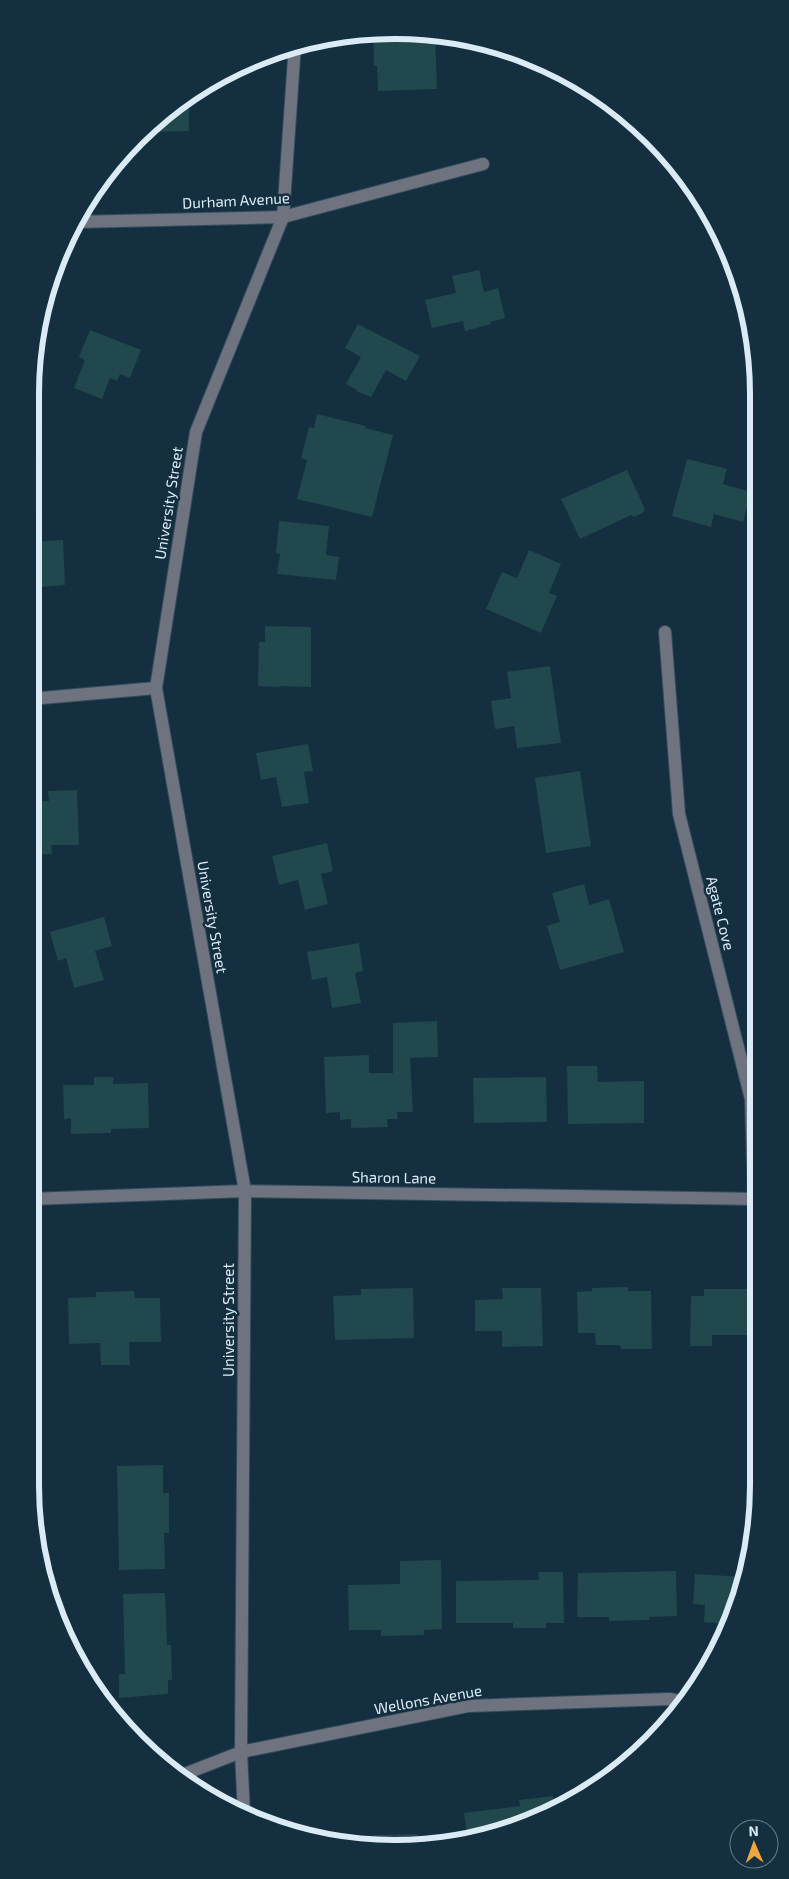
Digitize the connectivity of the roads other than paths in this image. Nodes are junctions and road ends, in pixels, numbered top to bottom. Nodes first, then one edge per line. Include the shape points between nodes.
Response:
1 (294, 53) edge
2 (483, 164) dead end
3 (283, 216) junction
4 (83, 222) edge
5 (665, 632) dead end
6 (156, 688) junction
7 (39, 698) edge
8 (750, 1095) edge
9 (245, 1191) junction
10 (39, 1198) edge
11 (750, 1199) edge
12 (677, 1700) edge
13 (241, 1752) junction
14 (187, 1773) edge
15 (244, 1807) edge

1 - 3 street, University Street
2 - 3 street, Durham Avenue
3 - 4 street, Durham Avenue
3 - 6 street, University Street via 196,432
5 - 8 street, Agate Cove via 679,814
6 - 7 street
6 - 9 street, University Street
9 - 10 street, Sharon Lane
9 - 11 street, Sharon Lane
9 - 13 street, University Street
12 - 13 street, Wellons Avenue via 468,1706
13 - 14 street, Wellons Avenue
13 - 15 street, University Street

